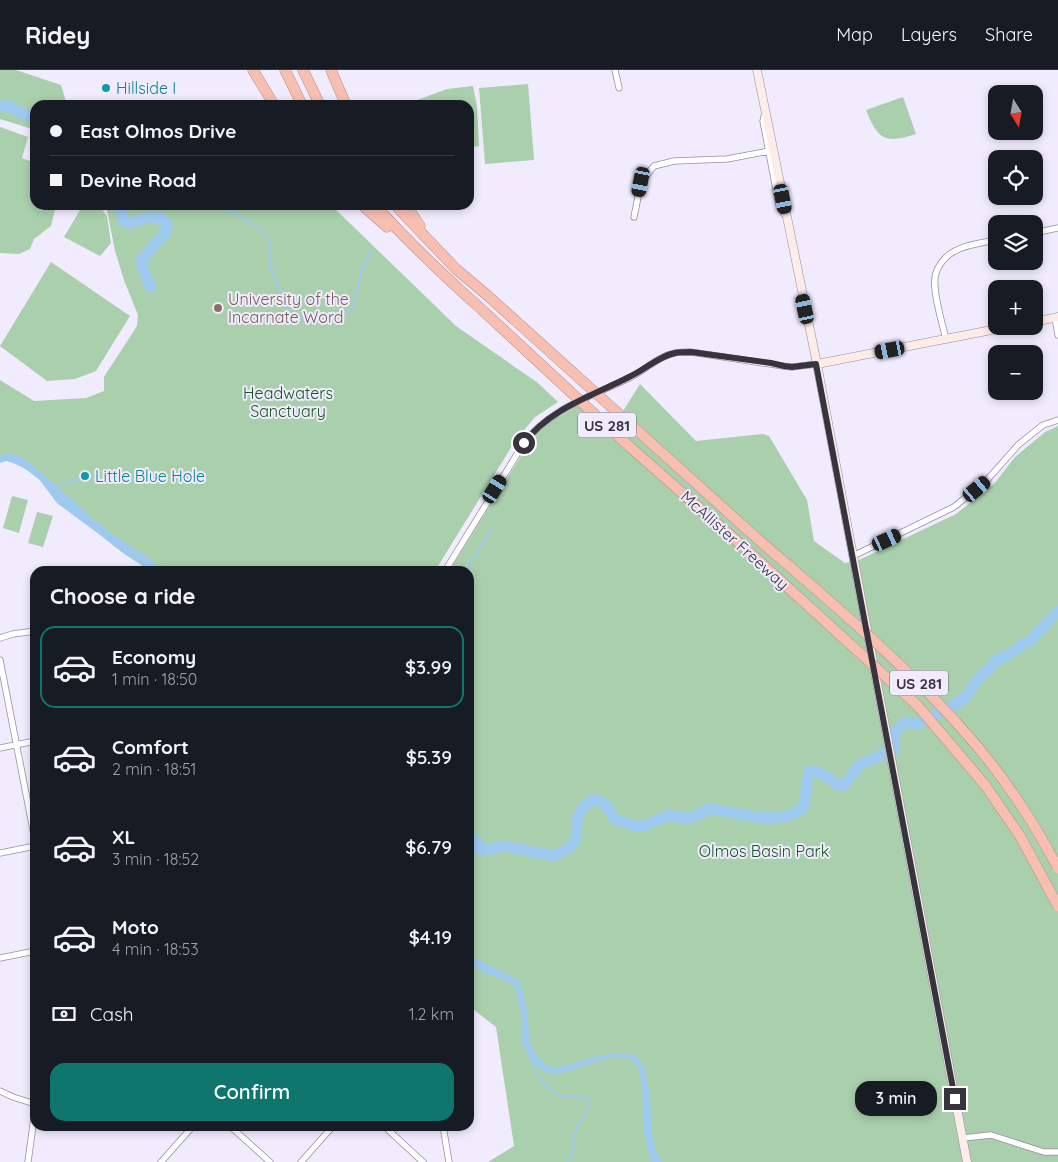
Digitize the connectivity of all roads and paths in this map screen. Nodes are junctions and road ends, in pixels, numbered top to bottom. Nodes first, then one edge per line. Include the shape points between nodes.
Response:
1 (253, 70) edge
2 (285, 70) edge
3 (303, 70) edge
4 (331, 70) edge
5 (615, 70) edge
6 (757, 70) edge
7 (619, 88) dead end
8 (271, 100) edge
9 (300, 100) edge
10 (318, 100) edge
11 (344, 100) edge
12 (765, 110) junction
13 (769, 151) junction
14 (368, 210) edge
15 (379, 210) edge
16 (400, 210) edge
17 (410, 210) edge
18 (634, 217) dead end
19 (787, 217) junction
20 (1058, 228) edge
21 (1043, 231) edge
22 (988, 241) edge
23 (440, 253) junction
24 (441, 273) junction
25 (1057, 318) edge
26 (1043, 320) edge
27 (988, 331) edge
28 (1058, 335) edge
29 (946, 339) junction
30 (816, 364) junction
31 (1058, 420) edge
32 (853, 556) junction
33 (448, 566) edge
34 (30, 632) edge
35 (0, 638) edge
36 (0, 660) edge
37 (30, 742) edge
38 (16, 745) junction
39 (0, 748) edge
40 (30, 815) edge
41 (30, 847) edge
42 (0, 853) edge
43 (1058, 868) edge
44 (1058, 906) edge
45 (30, 952) edge
46 (0, 958) edge
47 (0, 1091) edge
48 (30, 1103) edge
49 (32, 1131) edge
50 (189, 1131) edge
51 (236, 1131) edge
52 (328, 1131) edge
53 (390, 1131) edge
54 (444, 1131) edge
55 (963, 1138) junction
56 (1058, 1152) edge
57 (28, 1162) edge
58 (161, 1162) edge
59 (270, 1162) edge
60 (301, 1162) edge
61 (424, 1162) edge
62 (449, 1162) edge
63 (967, 1162) edge

1 - 8 highway
2 - 9 highway
3 - 10 highway
4 - 11 highway
5 - 7 street
6 - 12 street
12 - 13 street via 763,121
12 - 19 street
13 - 18 street via 727,159 674,161 654,166 641,182
13 - 19 street via 779,204
14 - 24 highway
15 - 24 highway, McAllister Freeway / US 281
16 - 23 highway, McAllister Freeway / US 281
17 - 23 highway
19 - 30 street
20 - 21 street
22 - 29 street via 955,250 946,256 935,276
23 - 43 highway, McAllister Freeway / US 281, bridge via 915,679 964,730 989,762 1017,800
24 - 44 highway, McAllister Freeway / US 281, bridge via 918,706 985,785 1020,836
25 - 26 street
25 - 28 street
27 - 29 street
29 - 30 street
30 - 32 street
30 - 33 street via 792,367 691,352 675,353 550,416 524,443
31 - 32 street via 1043,425 1018,445 988,479 954,508
32 - 55 street
34 - 35 street
36 - 38 street
37 - 38 street
38 - 39 street
38 - 40 street
41 - 42 street
45 - 46 street
47 - 48 street
49 - 57 street
50 - 58 street
51 - 59 street
52 - 60 street
53 - 61 street
54 - 62 street
55 - 56 street via 991,1135 1044,1152
55 - 63 street

